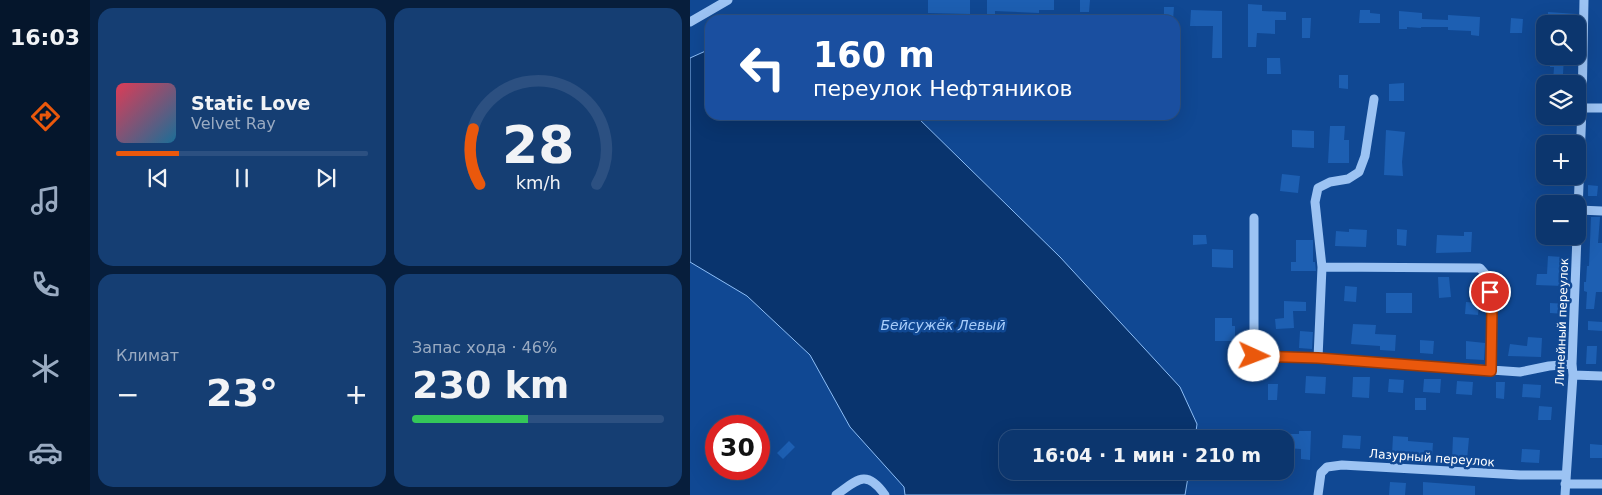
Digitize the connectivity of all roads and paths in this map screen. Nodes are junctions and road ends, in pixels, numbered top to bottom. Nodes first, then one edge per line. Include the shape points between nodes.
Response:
1 (728, 0) edge
2 (1584, 0) edge
3 (690, 22) edge
4 (1583, 75) edge
5 (1374, 99) dead end
6 (1586, 108) edge
7 (1602, 108) edge
8 (1582, 125) edge
9 (1579, 195) edge
10 (1586, 210) edge
11 (1602, 211) edge
12 (1254, 218) dead end
13 (1577, 245) edge
14 (1322, 267) junction
15 (1318, 358) junction
16 (1572, 364) junction
17 (1491, 371) junction
18 (1573, 375) junction
19 (1602, 376) edge
20 (1566, 480) junction
21 (1602, 484) edge
22 (836, 495) edge
23 (884, 495) edge
24 (1318, 495) edge
25 (1565, 495) edge

1 - 3 street
2 - 4 street, Линейный переулок
5 - 14 street via 1359,172 1348,179 1318,188 1315,202
6 - 7 street
8 - 9 street, Линейный переулок
10 - 11 street
12 - 15 street via 1254,356
13 - 16 street, Линейный переулок
14 - 15 street
14 - 17 street via 1480,268 1488,277 1492,306
15 - 17 street
16 - 17 street via 1520,372
16 - 18 street, Линейный переулок
18 - 19 street
18 - 20 street, Линейный переулок
20 - 21 street, Лазурный переулок
20 - 24 street, Лазурный переулок via 1342,465 1327,467 1321,473
20 - 25 street, Линейный переулок
22 - 23 street via 860,478 877,484

